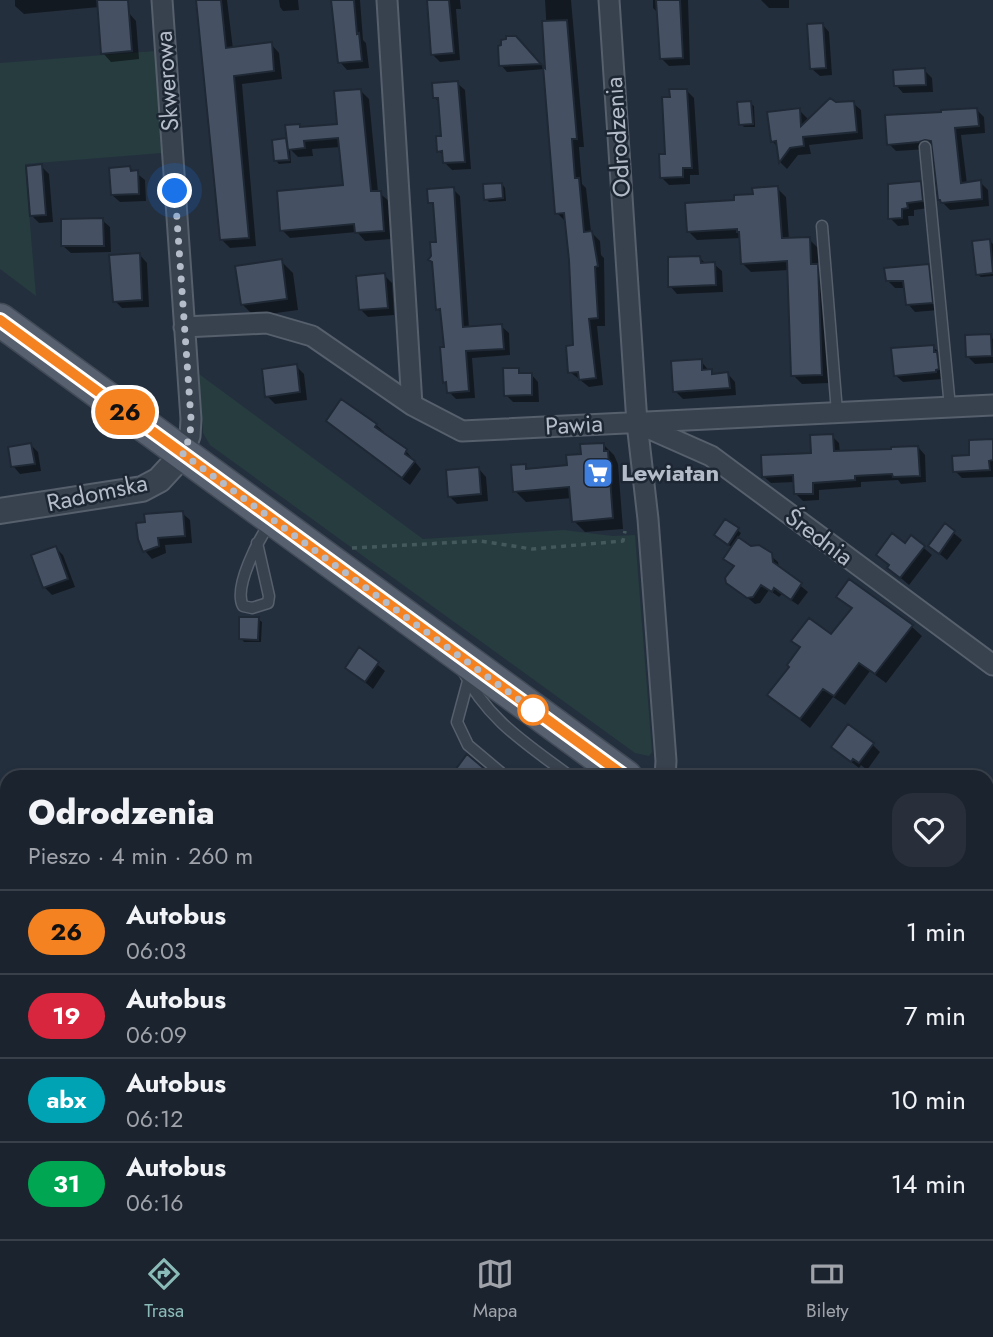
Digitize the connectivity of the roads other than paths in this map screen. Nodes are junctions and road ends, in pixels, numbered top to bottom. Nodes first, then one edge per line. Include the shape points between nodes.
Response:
1 (162, 0) edge
2 (387, 0) edge
3 (609, 0) edge
4 (925, 147) dead end
5 (822, 226) dead end
6 (0, 320) edge
7 (184, 327) junction
8 (412, 405) junction
9 (993, 405) edge
10 (950, 407) junction
11 (837, 412) junction
12 (637, 423) junction
13 (183, 454) junction
14 (0, 511) edge
15 (265, 531) junction
16 (454, 652) junction
17 (993, 665) edge
18 (468, 681) junction
19 (498, 770) edge
20 (561, 770) edge
21 (616, 770) edge
22 (665, 770) edge

1 - 7 street, Skwerowa
2 - 8 street
3 - 12 street, Odrodzenia
4 - 10 lane
5 - 11 lane
6 - 13 main road
7 - 8 street, Pawia via 267,323 312,336
7 - 13 street, Skwerowa via 191,419
8 - 12 street, Pawia via 462,431
9 - 10 street, Pawia
10 - 11 street, Pawia
11 - 12 street, Pawia
12 - 17 street, Średnia via 711,456
12 - 22 street, Odrodzenia
13 - 14 street, Radomska via 159,480 142,489
13 - 15 main road
15 - 15 lane via 249,558 240,601 243,606 268,603
15 - 16 main road
16 - 18 lane
16 - 21 main road
18 - 19 lane via 457,722 468,745
18 - 20 lane via 503,727

